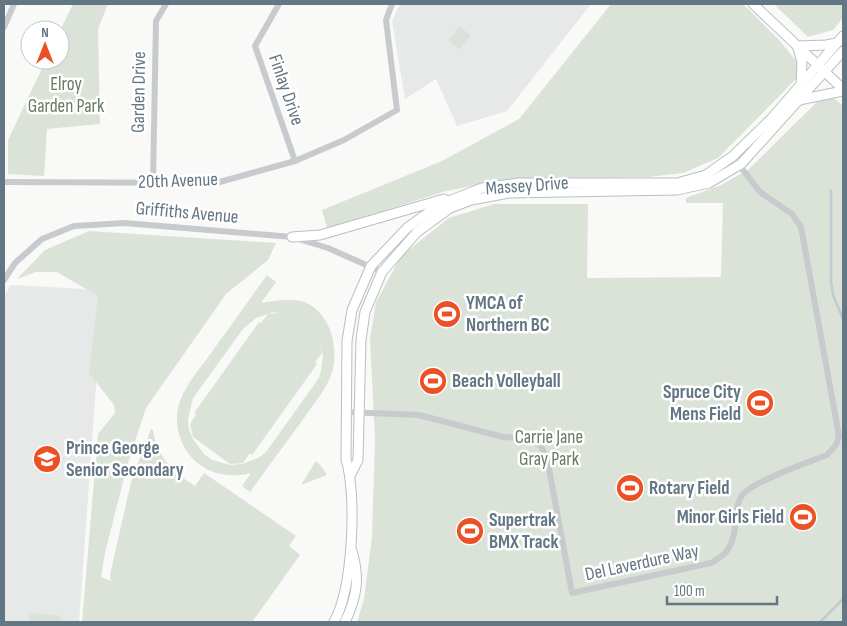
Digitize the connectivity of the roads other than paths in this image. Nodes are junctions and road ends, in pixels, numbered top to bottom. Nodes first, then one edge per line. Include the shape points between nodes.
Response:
1 (14, 4) edge
2 (166, 4) edge
3 (279, 4) edge
4 (392, 4) edge
5 (753, 4) edge
6 (4, 27) edge
7 (841, 43) edge
8 (797, 46) junction
9 (821, 69) junction
10 (801, 85) junction
11 (843, 90) edge
12 (798, 100) junction
13 (733, 156) junction
14 (294, 161) junction
15 (739, 164) junction
16 (4, 182) edge
17 (152, 183) junction
18 (618, 187) junction
19 (482, 188) junction
20 (292, 237) junction
21 (371, 266) junction
22 (382, 272) junction
23 (4, 280) edge
24 (346, 412) junction
25 (360, 412) junction
26 (351, 474) junction
27 (352, 548) junction
28 (334, 622) edge
29 (345, 622) edge

1 - 6 street
2 - 17 street, Garden Drive via 156,21
3 - 14 street, Finlay Drive via 255,46
4 - 14 street, 20th Avenue via 386,20 397,110 344,140
5 - 8 street
7 - 8 street
7 - 9 street
8 - 9 street
8 - 10 street via 802,62
9 - 10 street, Massey Drive
9 - 11 street
9 - 12 street, Massey Drive
10 - 13 street, Massey Drive
11 - 12 street
12 - 15 street, Massey Drive
13 - 15 street, Del Laverdure Way
13 - 18 street, Massey Drive via 706,175 678,183
14 - 17 street, 20th Avenue via 216,183
15 - 18 street, Massey Drive via 709,183 677,190
15 - 25 street, Del Laverdure Way via 760,192 792,214 801,227 839,436 827,455 754,485 743,494 735,536 726,552 711,564 572,593 547,458 541,446 531,439 504,437 419,414
16 - 17 street, 20th Avenue
18 - 19 street, Massey Drive via 519,183
18 - 22 street, Massey Drive via 509,193 470,200 450,208 417,232
19 - 20 street via 320,235
19 - 21 street, Massey Drive via 441,204 415,222
20 - 21 street, Griffiths Avenue
20 - 23 street, Griffiths Avenue via 125,222 74,226 42,240 15,263
21 - 22 street, Griffiths Avenue
21 - 24 street, Massey Drive via 352,310 347,341
22 - 25 street, Massey Drive via 365,312 361,340
24 - 25 street, Del Laverdure Way
24 - 26 street, Massey Drive via 346,459
25 - 26 street, Massey Drive via 358,460
26 - 27 street, Massey Drive
27 - 28 street, Massey Drive via 346,588
27 - 29 street, Massey Drive via 357,588

